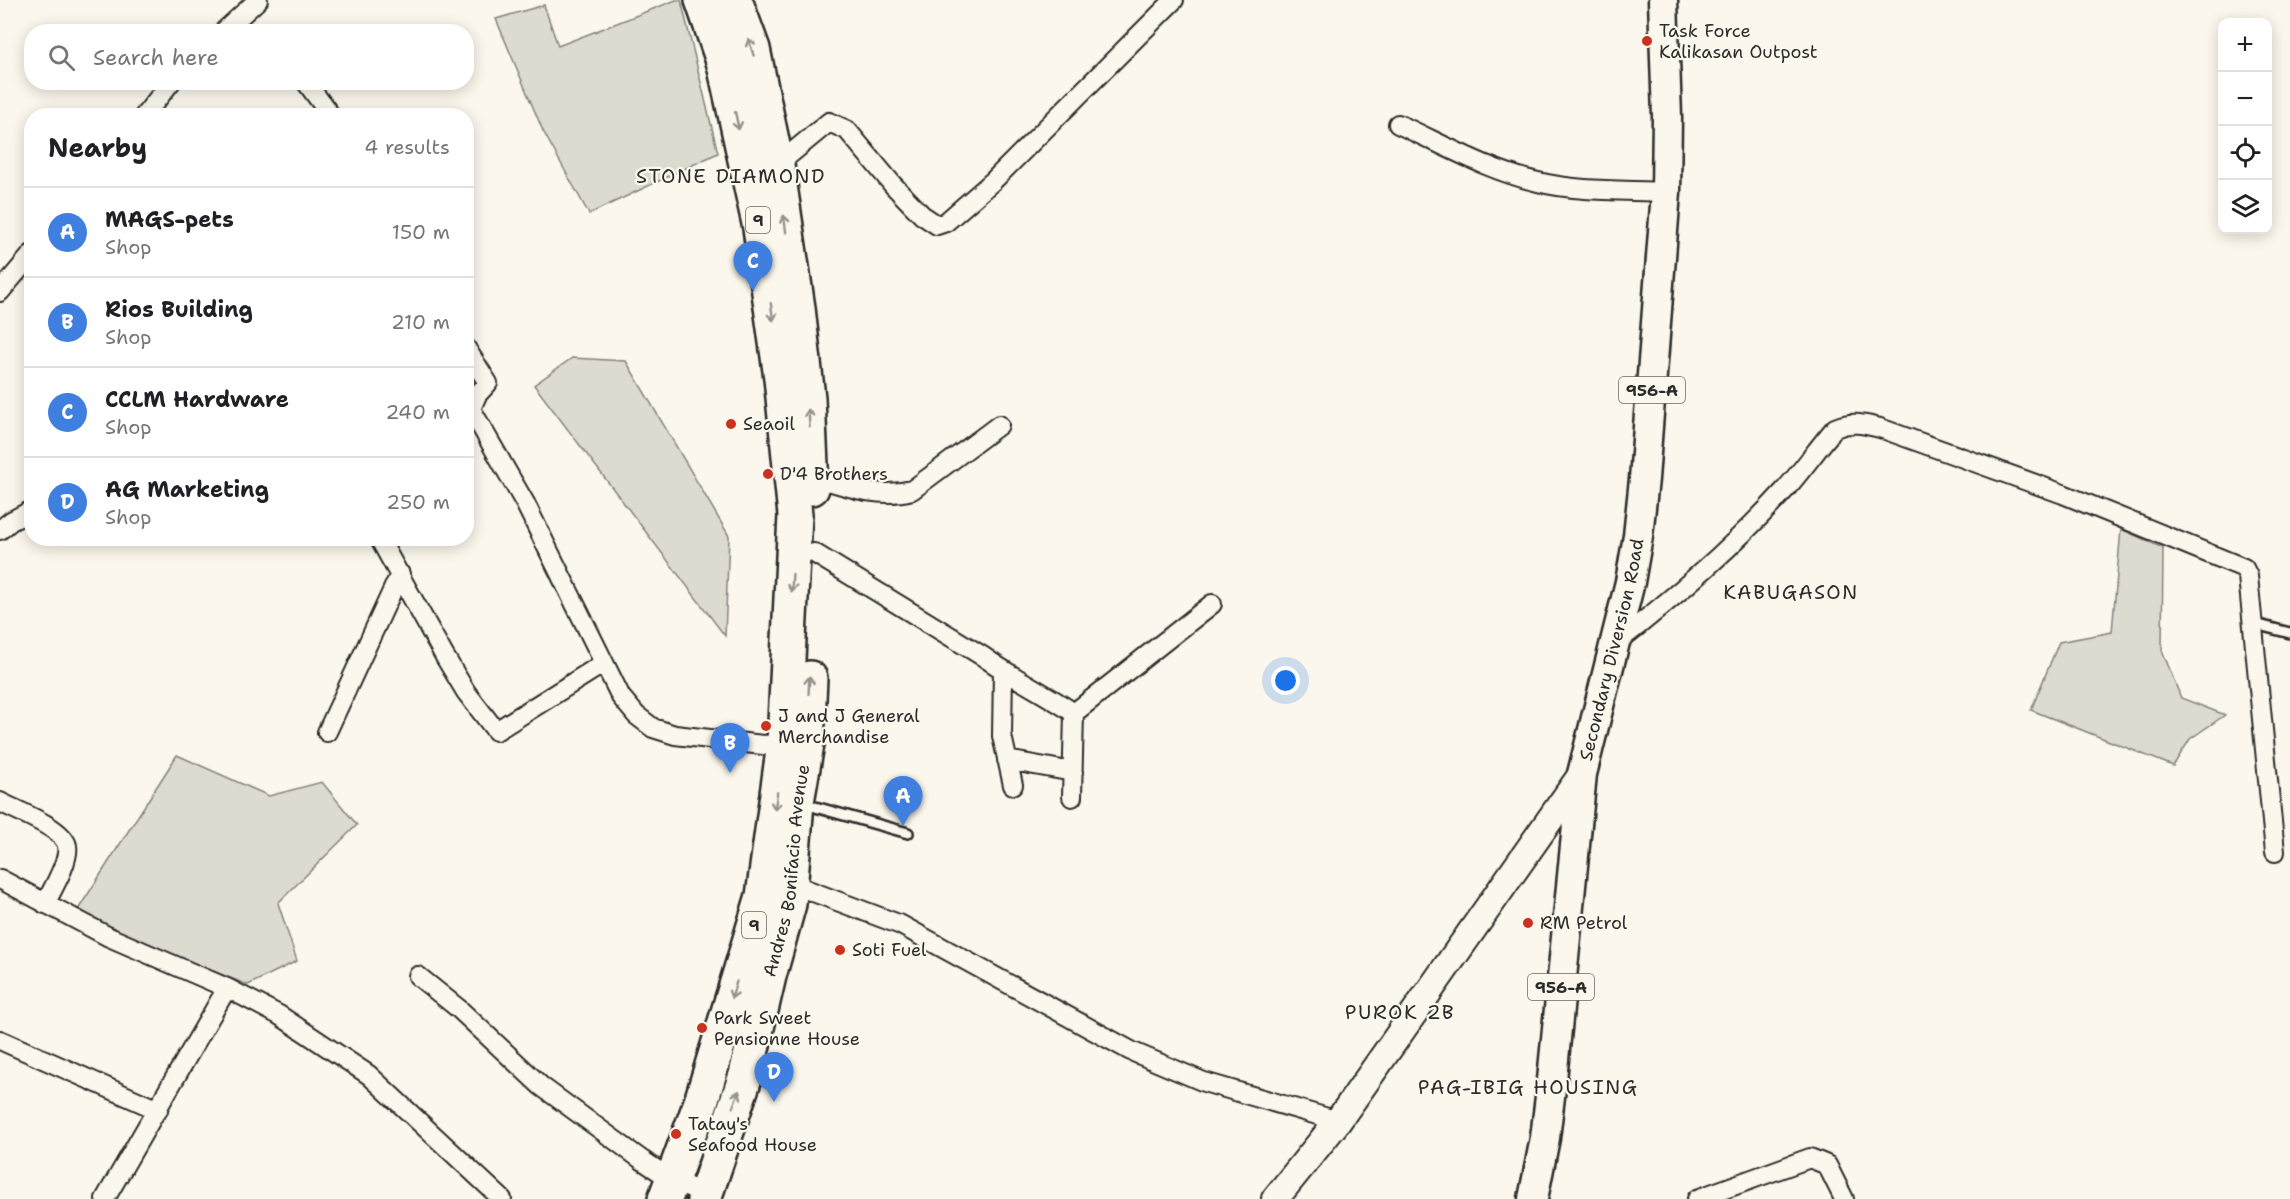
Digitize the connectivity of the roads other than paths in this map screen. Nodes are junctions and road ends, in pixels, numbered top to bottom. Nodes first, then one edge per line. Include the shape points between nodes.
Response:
1 (258, 0) edge
2 (702, 0) edge
3 (735, 0) edge
4 (1174, 0) edge
5 (1663, 0) edge
6 (232, 24) edge
7 (165, 90) edge
8 (312, 90) edge
9 (150, 108) edge
10 (325, 108) edge
11 (1398, 124) dead end
12 (777, 165) junction
13 (1666, 192) junction
14 (24, 263) edge
15 (0, 291) edge
16 (474, 361) edge
17 (474, 401) edge
18 (474, 419) edge
19 (999, 424) dead end
20 (812, 476) junction
21 (24, 514) edge
22 (0, 530) edge
23 (384, 546) edge
24 (814, 553) junction
25 (400, 574) junction
26 (1212, 604) dead end
27 (2251, 623) junction
28 (2290, 633) edge
29 (1616, 643) junction
30 (604, 663) junction
31 (1003, 670) junction
32 (1074, 713) junction
33 (327, 732) dead end
34 (796, 743) junction
35 (1007, 760) junction
36 (1073, 772) junction
37 (1582, 774) junction
38 (1013, 785) dead end
39 (1072, 797) dead end
40 (0, 802) edge
41 (797, 802) junction
42 (908, 834) dead end
43 (2275, 852) dead end
44 (0, 879) edge
45 (792, 884) junction
46 (45, 903) junction
47 (418, 976) dead end
48 (227, 988) junction
49 (0, 1040) edge
50 (158, 1110) junction
51 (1338, 1121) junction
52 (669, 1189) edge
53 (704, 1197) edge
54 (105, 1199) edge
55 (502, 1199) edge
56 (1275, 1199) edge
57 (1533, 1199) edge
58 (1697, 1199) edge
59 (1844, 1199) edge

1 - 6 street
2 -> 34 highway, Andres Bonifacio Avenue / 9 via 724,64 760,228 782,390 795,515
12 -> 3 highway, Andres Bonifacio Avenue / 9 via 753,49
4 - 12 street via 993,181 946,222 937,225 922,215 847,130 829,122
5 - 13 main road, Secondary Diversion Road / 956-A
7 - 9 street
8 - 10 street
11 - 13 street via 1502,171 1539,183
20 -> 12 highway, Andres Bonifacio Avenue / 9 via 798,308
13 - 29 main road, Secondary Diversion Road / 956-A via 1638,536
14 - 15 street
16 - 17 street via 488,383
18 - 30 street via 525,503
19 - 20 street via 912,490 894,494 867,492
20 - 24 highway, Andres Bonifacio Avenue / 9
21 - 22 street
23 - 25 street
24 - 31 street
34 -> 24 highway, Andres Bonifacio Avenue / 9
25 - 30 street via 450,666 496,731
25 - 33 street
26 - 32 street
27 - 28 lane
27 - 29 street via 2248,576 2239,564 2063,494 1858,423 1835,428 1784,491 1723,554
27 - 43 street
29 - 37 main road, Secondary Diversion Road / 956-A
30 - 34 street via 621,697 653,728 675,735 763,745
31 - 32 street
31 - 35 street via 1000,718
32 - 36 street
34 - 41 highway, Andres Bonifacio Avenue / 9
34 -> 52 highway, Andres Bonifacio Avenue / 9 via 763,896 701,1102
35 - 36 street
35 - 38 street
36 - 39 street
37 - 51 street, Secondary Diversion Road / 956-A
37 - 57 main road, 956-A via 1552,1080
40 - 46 street via 61,834 67,846 65,861
41 - 42 lane
41 - 45 highway, Andres Bonifacio Avenue / 9
44 - 46 street
45 - 51 street via 901,925 1131,1051 1204,1082
53 -> 45 highway, Andres Bonifacio Avenue / 9 via 746,1075
46 - 48 street via 109,938
47 - 52 street via 541,1086 642,1160
48 - 50 street
48 - 55 street via 279,1015 369,1076
49 - 50 street
50 - 54 street
51 - 56 street, Secondary Diversion Road / 956-A
52 - 53 street
58 - 59 street via 1810,1158 1827,1165

